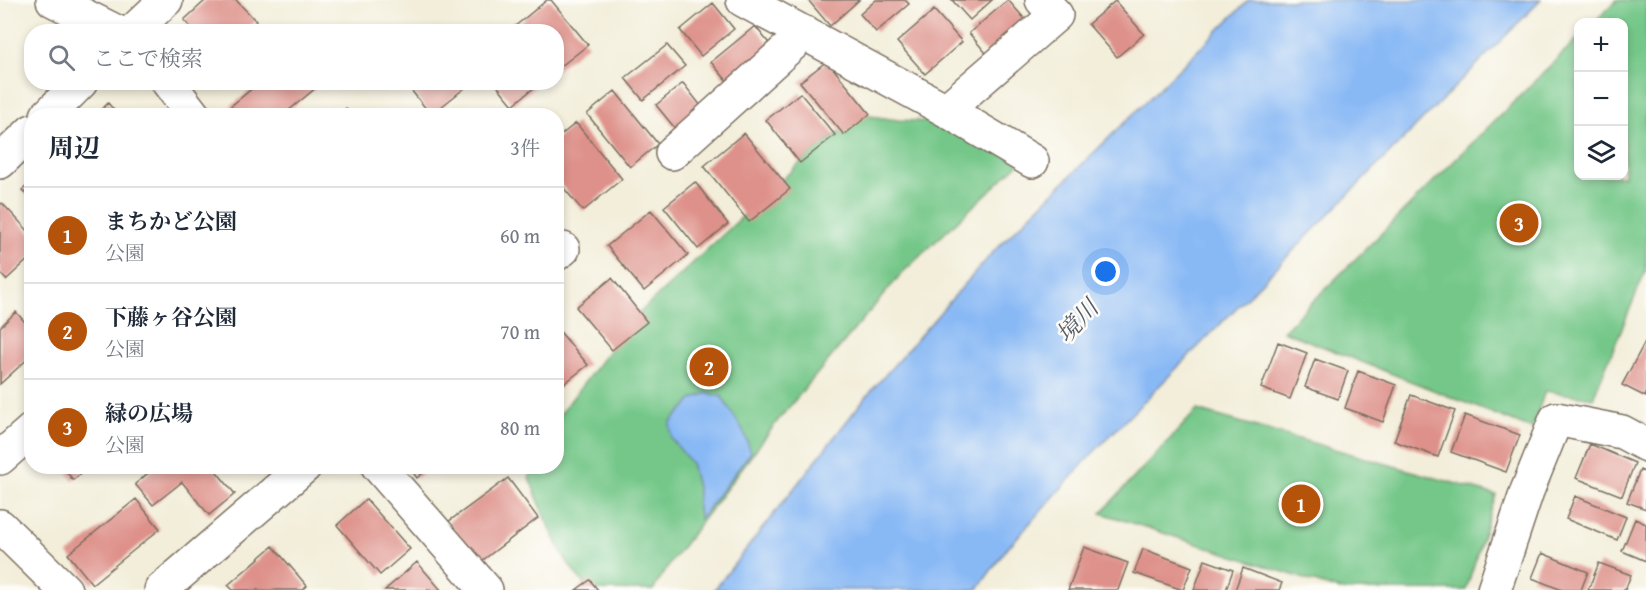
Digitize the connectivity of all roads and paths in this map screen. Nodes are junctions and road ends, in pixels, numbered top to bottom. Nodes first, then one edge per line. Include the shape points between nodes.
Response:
1 (53, 0) edge
2 (166, 0) edge
3 (743, 0) edge
4 (1042, 0) edge
5 (101, 24) edge
6 (140, 24) edge
7 (805, 33) junction
8 (73, 90) edge
9 (174, 90) edge
10 (55, 108) edge
11 (188, 108) edge
12 (946, 110) junction
13 (24, 139) edge
14 (672, 153) dead end
15 (1032, 161) dead end
16 (0, 162) edge
17 (24, 437) edge
18 (1646, 445) edge
19 (0, 458) edge
20 (295, 474) edge
21 (385, 474) edge
22 (0, 526) edge
23 (65, 590) edge
24 (161, 590) edge
25 (486, 590) edge
26 (1494, 590) edge

1 - 5 street
2 - 6 street
3 - 7 street
4 - 12 street via 1056,15
7 - 12 street
7 - 14 street
8 - 10 street
9 - 11 street
12 - 15 street
13 - 16 street
17 - 19 street
18 - 26 street via 1623,432 1556,419
20 - 24 street
21 - 25 street
22 - 23 street

